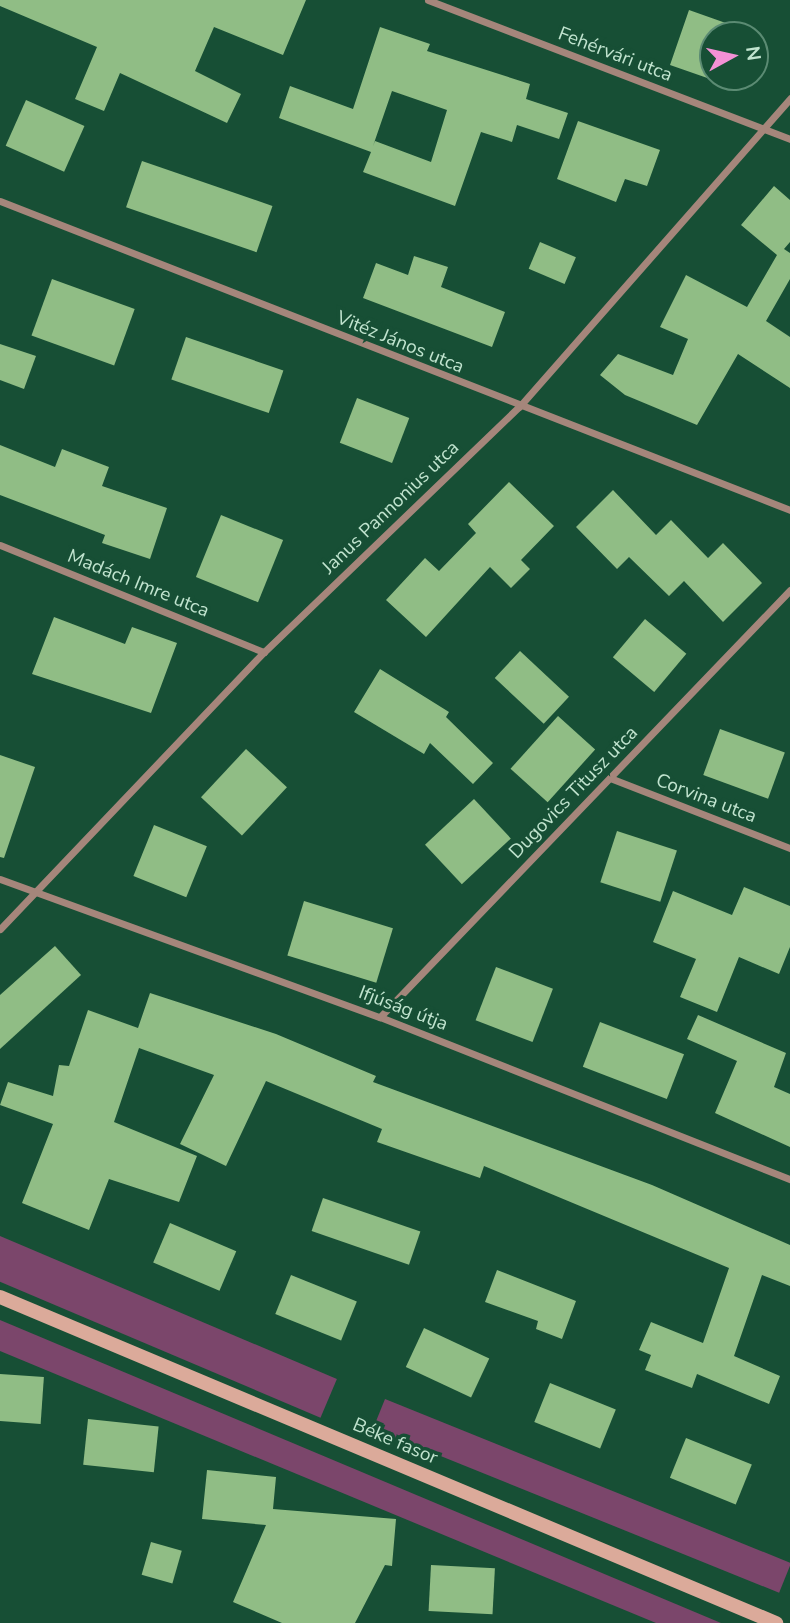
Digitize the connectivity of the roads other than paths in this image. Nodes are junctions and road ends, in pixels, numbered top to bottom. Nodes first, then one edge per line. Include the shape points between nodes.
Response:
1 (428, 0) edge
2 (444, 3) edge
3 (790, 98) edge
4 (763, 128) junction
5 (790, 139) edge
6 (0, 201) edge
7 (519, 407) junction
8 (790, 510) edge
9 (0, 545) edge
10 (790, 590) edge
11 (264, 652) junction
12 (610, 778) junction
13 (790, 848) edge
14 (0, 879) edge
15 (35, 893) junction
16 (0, 929) edge
17 (380, 1017) junction
18 (790, 1179) edge
19 (0, 1297) edge
20 (776, 1623) edge

1 - 2 street, Fehérvári utca
2 - 4 street, Fehérvári utca
3 - 4 street, Janus Pannonius utca
4 - 5 street, Fehérvári utca
4 - 7 street, Janus Pannonius utca
6 - 7 street, Vitéz János utca
7 - 8 street, Vitéz János utca
7 - 11 street, Janus Pannonius utca
9 - 11 street, Madách Imre utca
10 - 12 street, Dugovics Titusz utca
11 - 15 street, Janus Pannonius utca
12 - 13 street, Corvina utca
12 - 17 street, Dugovics Titusz utca
14 - 15 street, Ifjúság útja
15 - 16 street, Janus Pannonius utca
15 - 17 street, Ifjúság útja
17 - 18 street, Ifjúság útja
19 - 20 street, Béke fasor

